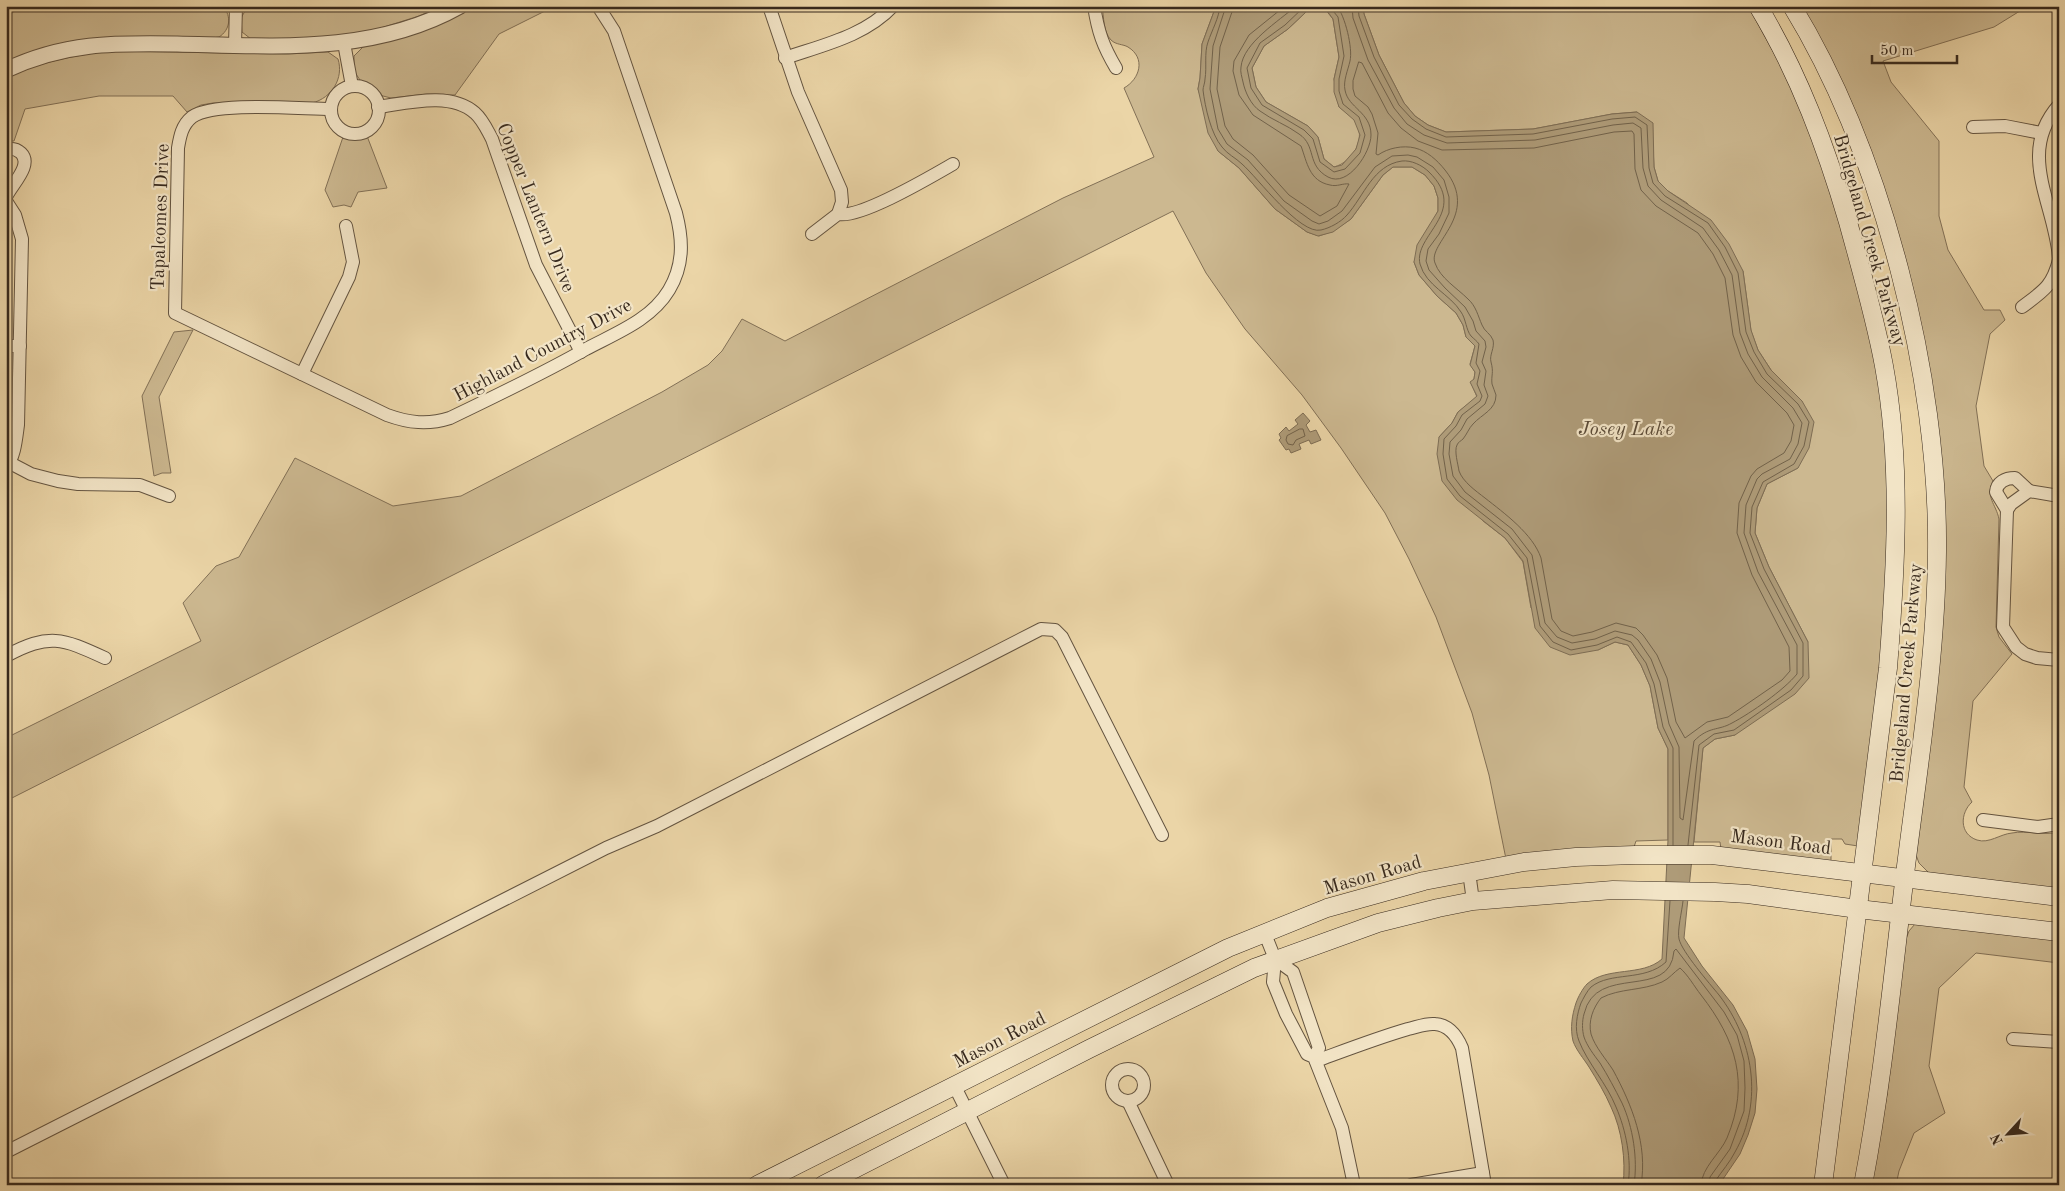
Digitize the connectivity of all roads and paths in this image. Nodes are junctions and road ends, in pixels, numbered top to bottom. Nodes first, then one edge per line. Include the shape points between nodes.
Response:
1 (236, 6) edge
2 (460, 6) edge
3 (598, 6) edge
4 (769, 6) edge
5 (892, 6) edge
6 (1094, 6) edge
7 (1758, 6) edge
8 (1792, 6) edge
9 (344, 43) junction
10 (235, 45) junction
11 (786, 58) junction
12 (1116, 68) dead end
13 (6, 70) edge
14 (352, 86) junction
15 (2059, 105) edge
16 (378, 108) junction
17 (331, 110) junction
18 (1973, 127) dead end
19 (2041, 133) junction
20 (6, 149) edge
21 (953, 164) dead end
22 (6, 199) edge
23 (838, 214) junction
24 (346, 226) dead end
25 (812, 234) dead end
26 (2059, 259) edge
27 (2022, 307) dead end
28 (174, 313) joint
29 (6, 346) edge
30 (20, 346) junction
31 (581, 352) junction
32 (302, 374) junction
33 (12, 402) edge
34 (8, 466) edge
35 (2029, 492) junction
36 (169, 496) dead end
37 (2059, 496) edge
38 (2007, 510) junction
39 (6, 656) edge
40 (105, 658) dead end
41 (2059, 660) edge
42 (1983, 820) dead end
43 (2059, 824) edge
44 (1162, 834) dead end
45 (1468, 872) junction
46 (1862, 872) junction
47 (1905, 877) junction
48 (2059, 897) edge
49 (1474, 901) junction
50 (1858, 909) junction
51 (1900, 914) junction
52 (2059, 932) edge
53 (1265, 934) junction
54 (1275, 959) junction
55 (2013, 1039) dead end
56 (2059, 1042) edge
57 (1315, 1059) junction
58 (954, 1085) junction
59 (1128, 1101) dead end
60 (967, 1112) junction
61 (6, 1152) edge
62 (1484, 1179) edge
63 (757, 1185) edge
64 (823, 1185) edge
65 (1004, 1185) edge
66 (1168, 1185) edge
67 (1354, 1185) edge
68 (1411, 1185) edge
69 (1823, 1185) edge
70 (1863, 1185) edge

1 - 10 street
2 - 9 street via 380,37
3 - 31 street, Highland Country Drive via 614,31 676,213 682,249 676,277 660,303 633,324
4 - 11 street
5 - 11 street via 871,25 853,34
6 - 12 street via 1098,33
7 - 46 main road, Bridgeland Creek Parkway via 1807,102 1833,171 1872,310 1884,367 1894,478 1893,608
8 - 47 main road, Bridgeland Creek Parkway via 1835,89 1884,219 1919,360 1928,422 1934,476 1935,611
9 - 10 street
9 - 14 street
10 - 13 street via 88,45 55,51
11 - 23 street via 841,190
14 - 16 street via 364,87 372,93
14 - 17 street via 336,94
15 - 19 street
16 - 17 street via 376,121 360,133 341,129 334,122
16 - 31 street, Copper Lantern Drive via 432,100 456,104 475,113 492,139 536,265
17 - 28 street, Tapalcomes Drive via 212,110 192,117 185,124 178,148
18 - 19 street via 2005,126
19 - 26 street via 2038,156
20 - 22 street via 17,149 22,153 26,166
21 - 23 street via 862,211
22 - 30 street via 22,239
23 - 25 street
24 - 32 street via 353,262 349,277
26 - 27 street via 2055,276 2045,290
28 - 32 street, Highland Country Drive
29 - 30 street
30 - 33 street
31 - 32 street, Highland Country Drive via 459,414 436,422 404,421 387,415
33 - 34 street via 18,425
34 - 36 street via 58,481 140,485
35 - 37 street
35 - 38 street
35 - 38 street via 2015,478 2002,481 1996,492
38 - 41 street via 2004,627 2016,647 2025,654
39 - 40 street via 38,641 53,639 74,643
42 - 43 street via 2038,827
44 - 61 street via 1062,638 1054,630 1041,629 657,826 598,852
45 - 46 main road, Mason Road via 1576,857 1712,855
45 - 49 street
45 - 53 main road, Mason Road via 1327,908
46 - 47 main road, Mason Road
46 - 50 main road, Bridgeland Creek Parkway
47 - 48 main road, Mason Road
47 - 51 main road, Bridgeland Creek Parkway
49 - 50 main road via 1539,894 1636,890 1757,895
49 - 54 main road via 1378,923
50 - 51 main road
50 - 69 main road, Bridgeland Creek Parkway
51 - 52 main road
51 - 70 main road, Bridgeland Creek Parkway
53 - 54 street
53 - 58 main road, Mason Road via 1228,948
54 - 57 street via 1272,982 1307,1054
54 - 57 street via 1293,972 1319,1048
54 - 60 main road
55 - 56 street
57 - 62 street via 1428,1024 1444,1026 1455,1034 1462,1048
57 - 67 street via 1342,1128
58 - 60 street
58 - 63 main road, Mason Road
59 - 66 street
60 - 64 main road
60 - 65 street
62 - 68 street

